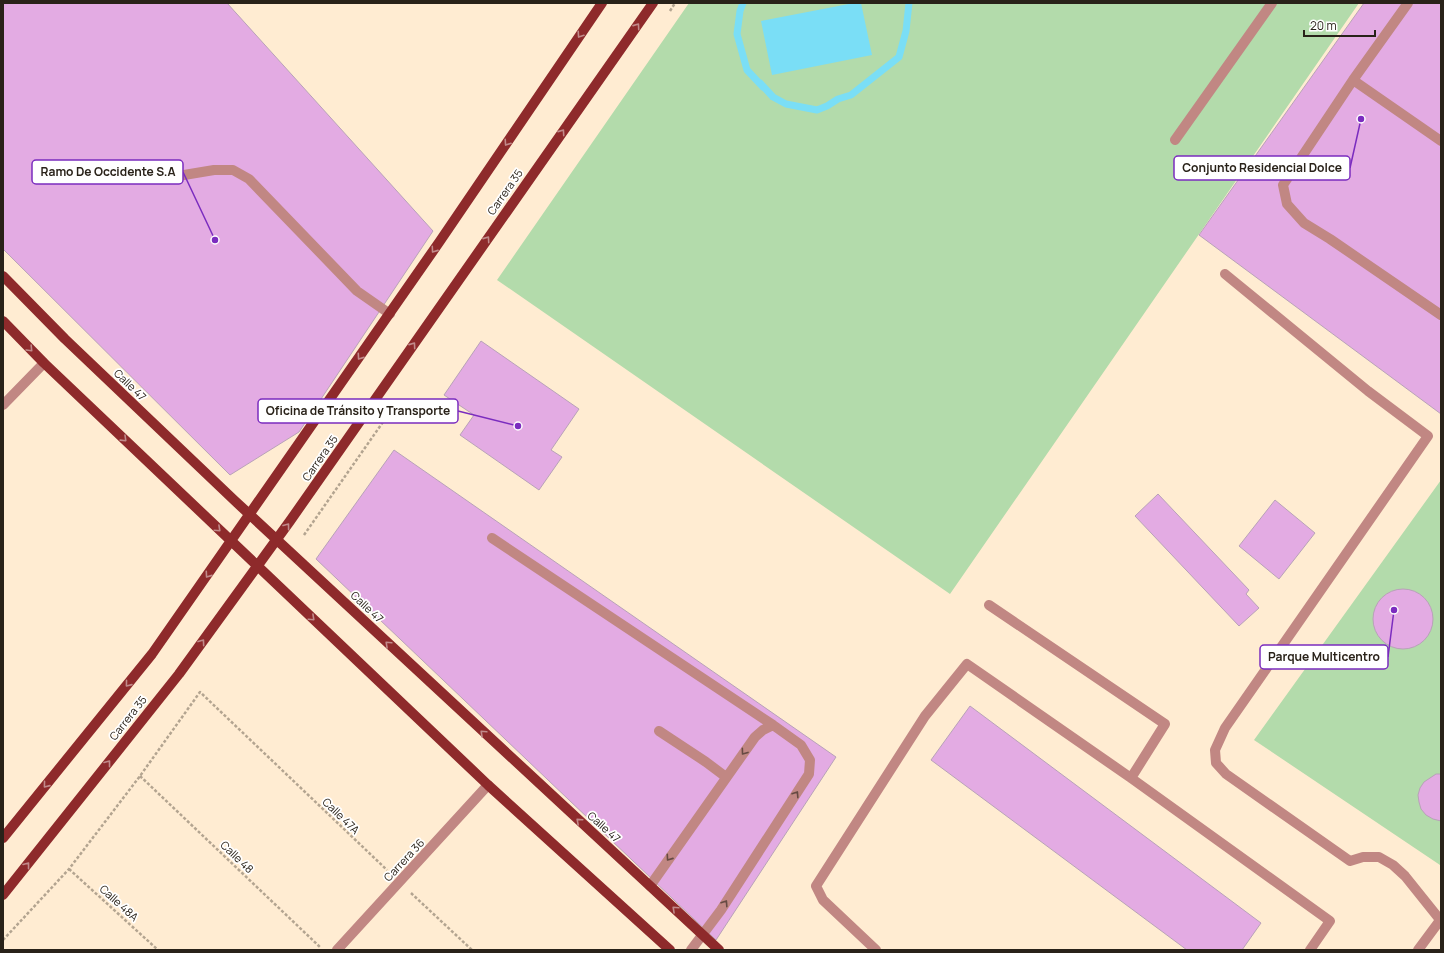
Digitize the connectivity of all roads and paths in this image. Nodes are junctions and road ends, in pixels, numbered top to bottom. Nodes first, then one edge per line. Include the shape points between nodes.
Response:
1 (602, 3) edge
2 (653, 3) edge
3 (1272, 3) edge
4 (1408, 3) edge
5 (1353, 80) junction
6 (1175, 140) dead end
7 (1441, 141) edge
8 (184, 175) dead end
9 (1225, 274) dead end
10 (3, 276) edge
11 (390, 314) junction
12 (1441, 315) edge
13 (3, 321) edge
14 (44, 363) junction
15 (3, 404) edge
16 (250, 515) junction
17 (492, 538) dead end
18 (276, 539) junction
19 (232, 541) junction
20 (257, 566) junction
21 (989, 605) dead end
22 (773, 725) junction
23 (659, 731) dead end
24 (140, 776) junction
25 (726, 777) junction
26 (1131, 778) junction
27 (488, 785) junction
28 (3, 838) edge
29 (69, 869) junction
30 (399, 882) junction
31 (650, 886) junction
32 (3, 895) edge
33 (1441, 920) edge
34 (703, 935) junction
35 (3, 940) edge
36 (158, 950) edge
37 (323, 950) edge
38 (337, 950) edge
39 (472, 950) edge
40 (670, 950) edge
41 (692, 950) edge
42 (719, 950) edge
43 (876, 950) edge
44 (1310, 950) edge
45 (1418, 950) edge

1 -> 11 main road, Carrera 35
18 -> 2 main road, Carrera 35
3 - 6 street
4 - 5 street
5 - 7 street
5 - 12 street via 1283,185 1287,204 1304,223
8 - 11 street via 233,170 249,179 357,291
9 - 33 street via 1368,391 1428,436 1225,728 1215,750 1216,763 1226,774 1350,861 1363,857 1379,857 1393,865
10 - 16 main road, Calle 47 via 65,339
11 -> 16 main road, Carrera 35
13 -> 14 main road
14 - 15 street
14 -> 19 main road
16 - 18 main road, Calle 47
16 - 19 main road, Carrera 35
17 - 22 street
18 - 20 main road, Carrera 35
31 -> 18 main road, Calle 47
19 - 20 main road
19 -> 28 main road, Carrera 35 via 152,654
20 -> 27 main road
32 -> 20 main road, Carrera 35 via 179,674
21 - 26 street via 1165,724
22 -> 25 street via 755,737
34 -> 22 street via 809,774 810,760 801,745
23 - 25 street
24 - 29 path
24 - 30 path, Calle 47A via 200,692
24 - 37 path, Calle 48
25 -> 31 street
26 - 43 street via 967,664 925,716 816,886 823,900
26 - 44 street via 1330,921
27 - 30 street, Carrera 36
27 - 40 main road
29 - 35 path
29 - 36 path, Calle 48A
30 - 38 street, Carrera 36
30 - 39 path, Calle 47A
34 -> 31 main road, Calle 47
33 - 45 street
34 - 41 street
34 - 42 main road, Calle 47

